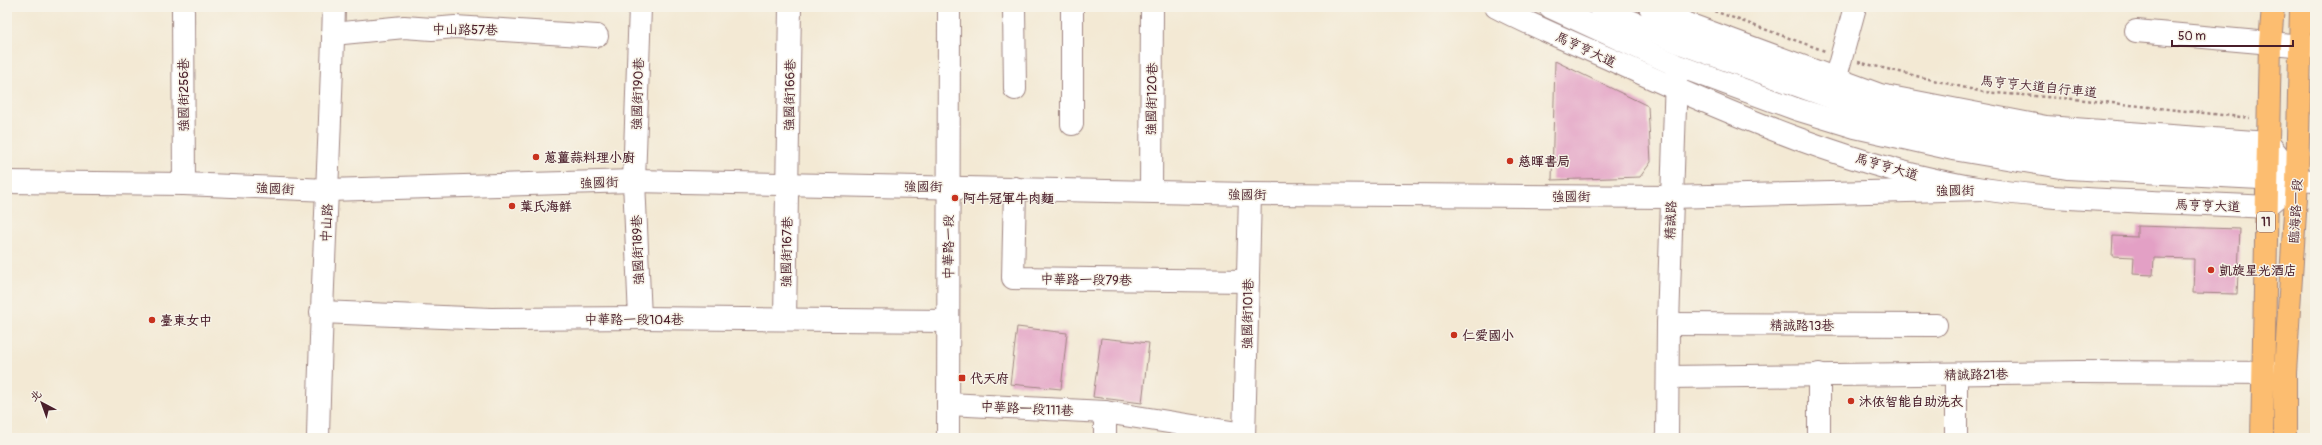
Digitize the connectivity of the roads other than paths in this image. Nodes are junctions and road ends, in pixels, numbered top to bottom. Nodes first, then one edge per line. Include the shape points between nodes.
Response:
1 (183, 7) edge
2 (334, 7) edge
3 (640, 7) edge
4 (790, 7) edge
5 (949, 7) edge
6 (1014, 7) edge
7 (1072, 7) edge
8 (1152, 7) edge
9 (1496, 7) edge
10 (1550, 7) edge
11 (1599, 7) edge
12 (1650, 7) edge
13 (1855, 7) edge
14 (2273, 7) edge
15 (2301, 7) edge
16 (1688, 25) edge
17 (2136, 31) dead end
18 (333, 34) junction
19 (597, 36) dead end
20 (2270, 42) junction
21 (2308, 46) edge
22 (1676, 65) junction
23 (1833, 88) junction
24 (1015, 89) dead end
25 (1675, 89) junction
26 (1830, 119) junction
27 (1072, 124) dead end
28 (1824, 147) junction
29 (2057, 147) junction
30 (2268, 160) junction
31 (634, 181) junction
32 (2306, 181) edge
33 (7, 182) edge
34 (184, 184) junction
35 (787, 184) junction
36 (948, 186) junction
37 (1015, 188) junction
38 (1982, 189) junction
39 (328, 190) junction
40 (1150, 192) junction
41 (1250, 194) junction
42 (2055, 196) junction
43 (1671, 197) junction
44 (2266, 207) junction
45 (1248, 281) junction
46 (321, 312) junction
47 (640, 318) junction
48 (785, 319) junction
49 (948, 321) junction
50 (1668, 324) junction
51 (1936, 325) dead end
52 (2263, 373) junction
53 (2285, 373) junction
54 (1819, 374) junction
55 (1956, 375) junction
56 (1668, 377) junction
57 (948, 404) junction
58 (1105, 412) junction
59 (1244, 436) edge
60 (318, 438) edge
61 (948, 438) edge
62 (1105, 438) edge
63 (1667, 438) edge
64 (1820, 438) edge
65 (1956, 438) edge
66 (2262, 438) edge
67 (2285, 438) edge

1 - 34 street, 強國街256巷
2 - 18 street, 中山路
3 - 31 street, 強國街190巷
4 - 35 street, 強國街166巷
5 - 36 street, 中華路一段
6 - 24 street
7 - 27 street
8 - 40 street, 強國街120巷
9 - 25 street, 馬亨亨大道
10 - 22 street, 馬亨亨大道
11 - 16 street, 馬亨亨大道
12 - 16 street, 馬亨亨大道
13 - 23 street
14 - 20 main road, 11
15 - 21 main road, 臨海路一段 / 11
16 - 22 street, 精誠路
16 - 23 street, 馬亨亨大道
17 - 20 street via 2203,39 2226,38
18 - 19 street, 中山路57巷 via 404,27 455,27
18 - 39 street, 中山路
20 - 21 street
20 - 30 main road, 11
21 - 32 main road, 臨海路一段 / 11
22 - 25 street, 精誠路
22 - 26 street, 馬亨亨大道
23 - 29 street, 馬亨亨大道 via 1883,116 2002,140
25 - 28 street, 馬亨亨大道 via 1803,141
25 - 43 street, 精誠路
26 - 28 street
26 - 29 street, 馬亨亨大道 via 1954,149
28 - 38 street, 馬亨亨大道 via 1897,170
29 - 30 street, 馬亨亨大道
29 - 30 street, 馬亨亨大道
29 - 42 street
30 - 32 street, 馬亨亨大道
30 - 32 street
30 - 44 main road, 11
31 - 35 street, 強國街
31 - 39 street, 強國街
31 - 47 street, 強國街189巷
32 - 44 street
32 - 53 main road, 臨海路一段 / 11
33 - 34 street, 強國街
34 - 39 street, 強國街
35 - 36 street, 強國街
35 - 48 street, 強國街167巷
36 - 37 street, 強國街
36 - 49 street, 中華路一段
37 - 40 street, 強國街
37 - 45 street, 中華路一段79巷 via 1013,278
38 - 42 street, 馬亨亨大道
38 - 43 street, 強國街
39 - 46 street, 中山路
40 - 41 street, 強國街
41 - 43 street, 強國街
41 - 45 street, 強國街101巷
42 - 44 street, 馬亨亨大道 via 2099,201
43 - 50 street, 精誠路
44 - 52 main road, 11
45 - 59 street, 強國街101巷
46 - 47 street, 中華路一段104巷 via 492,319
46 - 60 street, 中山路
47 - 48 street, 中華路一段104巷
48 - 49 street, 中華路一段104巷
49 - 57 street, 中華路一段
50 - 51 street, 精誠路13巷
50 - 56 street, 精誠路
52 - 53 street, 精誠路21巷
52 - 55 street, 精誠路21巷 via 2079,372
52 - 66 main road, 11
53 - 67 main road, 臨海路一段 / 11
54 - 55 street, 精誠路21巷
54 - 56 street, 精誠路21巷
54 - 64 street
55 - 65 street
56 - 63 street, 精誠路
57 - 58 street, 中華路一段111巷
57 - 61 street, 中華路一段
58 - 59 street, 中華路一段111巷
58 - 62 street

